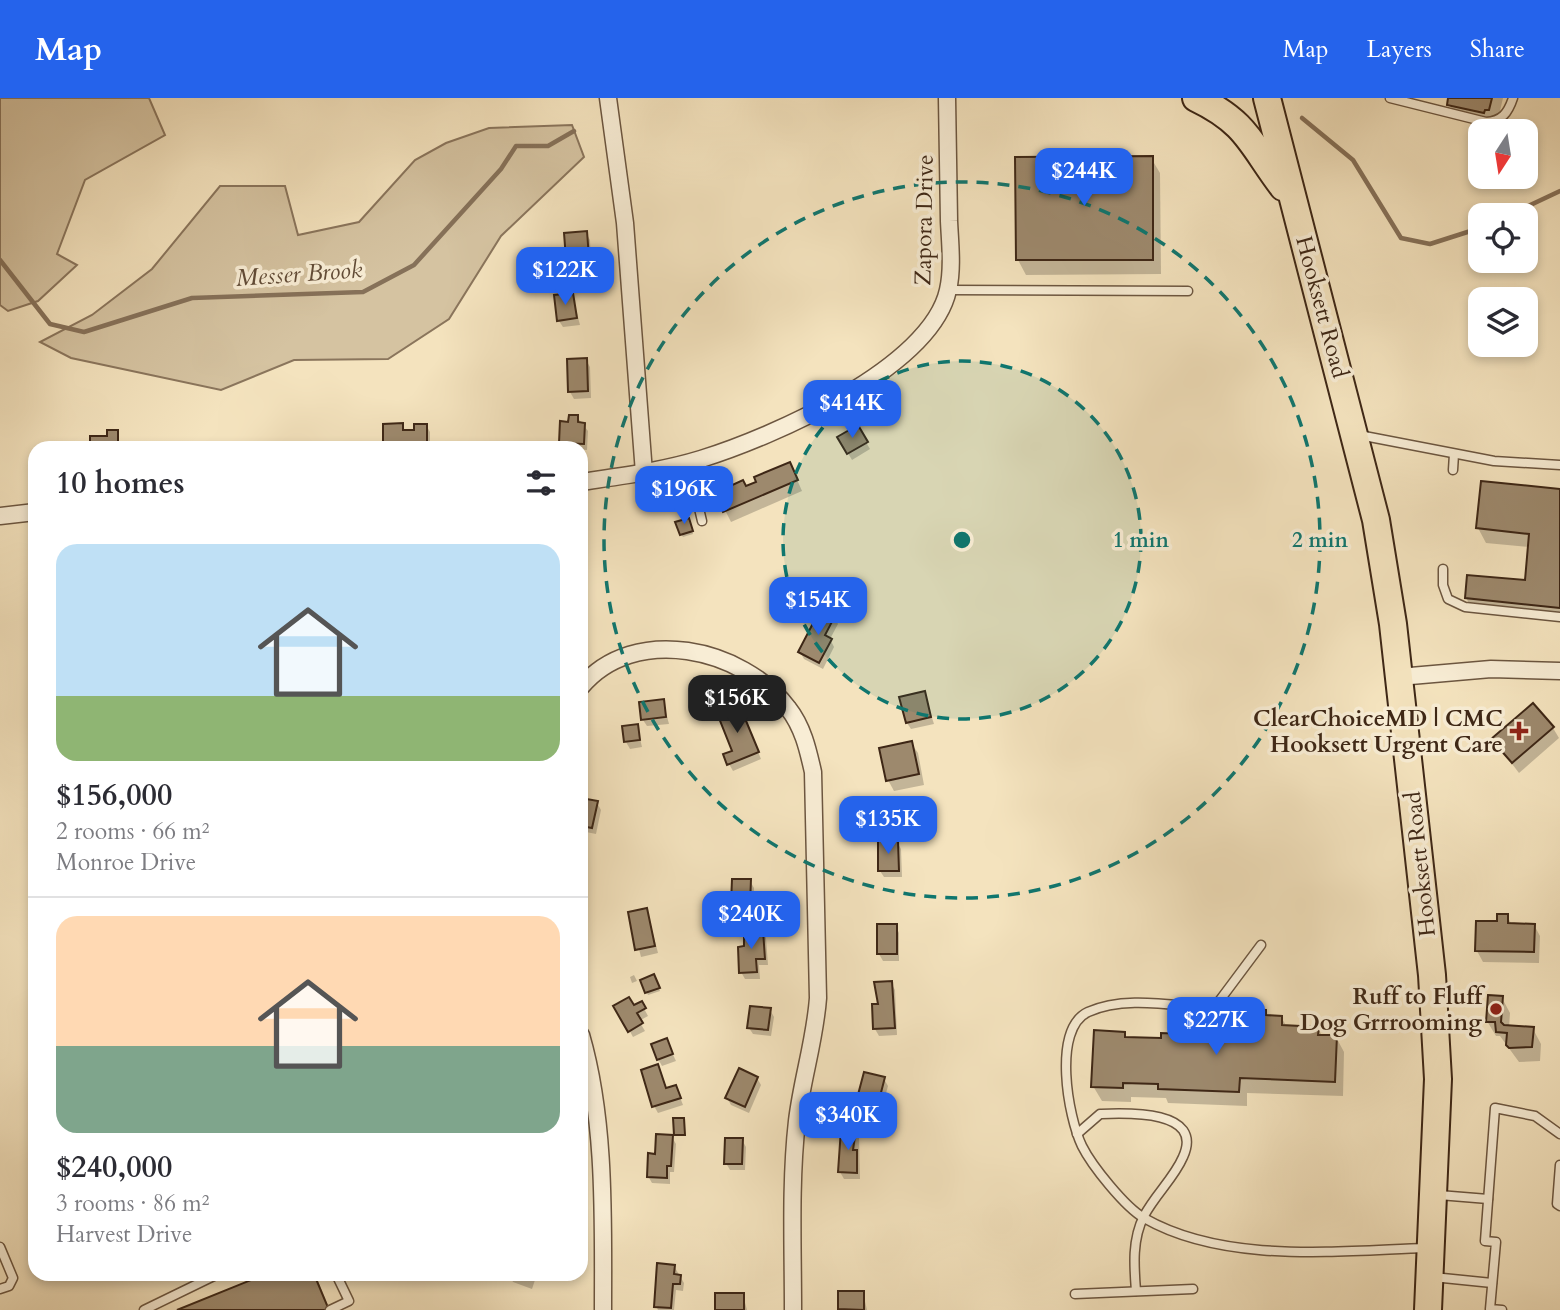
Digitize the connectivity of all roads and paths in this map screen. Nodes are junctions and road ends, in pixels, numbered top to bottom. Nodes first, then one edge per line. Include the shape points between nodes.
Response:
1 (608, 98) edge
2 (947, 98) edge
3 (1196, 98) edge
4 (1267, 98) edge
5 (1390, 98) edge
6 (1513, 98) edge
7 (1295, 204) junction
8 (948, 290) junction
9 (1188, 291) dead end
10 (1355, 433) junction
11 (1454, 454) junction
12 (688, 462) junction
13 (1560, 466) edge
14 (1454, 470) dead end
15 (644, 473) junction
16 (588, 481) edge
17 (28, 513) edge
18 (0, 516) edge
19 (702, 521) dead end
20 (1443, 569) dead end
21 (1560, 617) edge
22 (1560, 671) edge
23 (1399, 677) junction
24 (588, 679) edge
25 (1261, 945) dead end
26 (588, 1060) edge
27 (1077, 1133) junction
28 (1560, 1134) edge
29 (1560, 1165) edge
30 (1435, 1194) junction
31 (1488, 1199) junction
32 (1560, 1206) edge
33 (1143, 1217) junction
34 (0, 1247) edge
35 (1432, 1248) junction
36 (1430, 1277) junction
37 (204, 1281) edge
38 (339, 1281) edge
39 (1492, 1283) junction
40 (0, 1289) edge
41 (1193, 1289) dead end
42 (1136, 1291) junction
43 (1075, 1294) dead end
44 (144, 1310) edge
45 (330, 1310) edge
46 (603, 1310) edge
47 (793, 1310) edge
48 (1428, 1310) edge
49 (1502, 1310) edge

1 - 15 street via 625,223
2 - 8 street, Zapora Drive
3 - 7 main road via 1244,128
4 - 7 main road, Hooksett Road
5 - 6 lane via 1486,122 1505,114
7 - 10 main road, Hooksett Road
8 - 9 lane
8 - 12 street, Zapora Drive via 927,333 859,387 766,435
10 - 11 lane
10 - 23 main road, Hooksett Road via 1376,520
11 - 13 lane
11 - 14 lane
12 - 15 street, Zapora Drive
12 - 19 lane
15 - 16 street, Zapora Drive
17 - 18 street
20 - 21 lane via 1448,599 1465,607
22 - 23 street via 1491,669
23 - 30 main road, Hooksett Road via 1432,975 1438,1079
24 - 47 street via 618,660 652,651 686,650 720,657 765,683 789,708 805,738 813,772 818,998 792,1169
25 - 27 lane via 1214,1007 1120,1003 1087,1013 1075,1022 1066,1070
26 - 46 street via 596,1105
27 - 33 lane via 1101,1173
27 - 33 lane via 1100,1114 1163,1116 1177,1124 1186,1140 1184,1156
28 - 31 lane via 1535,1116 1495,1108
29 - 32 lane
30 - 31 lane
30 - 35 main road, Hooksett Road
31 - 39 lane via 1485,1241 1496,1242
33 - 35 lane via 1211,1242 1252,1249
33 - 42 lane via 1133,1258
34 - 40 lane via 13,1278 9,1286
35 - 36 main road, Hooksett Road
36 - 39 lane
36 - 48 main road, Hooksett Road
37 - 44 lane
38 - 45 lane via 349,1301
39 - 49 lane via 1490,1309
41 - 42 lane
42 - 43 lane

